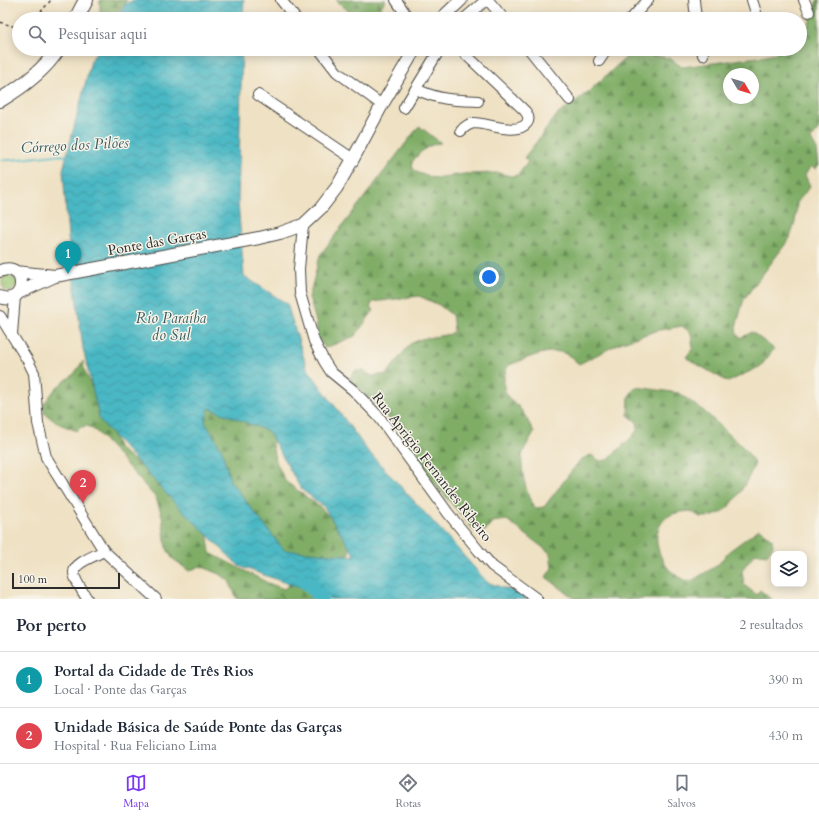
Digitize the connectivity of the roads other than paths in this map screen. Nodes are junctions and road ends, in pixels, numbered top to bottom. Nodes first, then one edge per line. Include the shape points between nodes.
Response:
1 (86, 0) edge
2 (281, 0) edge
3 (396, 0) edge
4 (461, 0) edge
5 (487, 0) edge
6 (648, 0) edge
7 (694, 0) edge
8 (752, 0) edge
9 (804, 0) edge
10 (80, 12) edge
11 (290, 12) edge
12 (404, 12) edge
13 (448, 12) edge
14 (472, 12) edge
15 (498, 12) edge
16 (637, 12) edge
17 (695, 12) edge
18 (756, 12) edge
19 (808, 12) dead end
20 (54, 56) edge
21 (324, 56) edge
22 (411, 56) edge
23 (436, 56) edge
24 (467, 56) edge
25 (535, 56) edge
26 (602, 56) edge
27 (599, 61) dead end
28 (416, 89) junction
29 (258, 95) dead end
30 (0, 100) edge
31 (570, 100) dead end
32 (478, 101) dead end
33 (382, 105) junction
34 (404, 108) dead end
35 (461, 131) dead end
36 (354, 159) junction
37 (304, 225) junction
38 (0, 271) edge
39 (15, 272) junction
40 (57, 275) junction
41 (17, 294) junction
42 (0, 297) edge
43 (0, 316) edge
44 (12, 334) junction
45 (104, 551) junction
46 (88, 599) edge
47 (156, 599) edge
48 (537, 599) edge

1 - 10 highway
2 - 11 street
3 - 12 street
4 - 13 main road
5 - 14 street
5 - 15 street
6 - 16 street
7 - 17 street
8 - 18 street
9 - 19 street
20 - 30 highway via 34,76
21 - 33 street via 337,72
22 - 33 main road
23 - 28 street
24 - 35 street via 525,111 528,119 522,127 514,129 475,123 468,124
25 - 31 street
26 - 27 street
28 - 32 street via 445,100
28 - 34 street
29 - 36 street
33 - 36 main road
36 - 37 main road via 337,187
37 - 40 main road, Ponte das Garças via 259,238
37 - 48 street, Rua Aprigio Fernandes Ribeiro via 299,269 300,293 314,342 324,361 331,372 379,417 448,513 492,566
38 - 39 main road via 6,269
39 - 40 main road
39 - 41 main road via 21,279 21,289
40 - 41 main road
41 - 42 main road via 6,298
41 - 44 street
43 - 44 street
44 - 45 street via 34,373 38,423 46,457
45 - 46 street via 82,562 74,570 75,578
45 - 47 street

